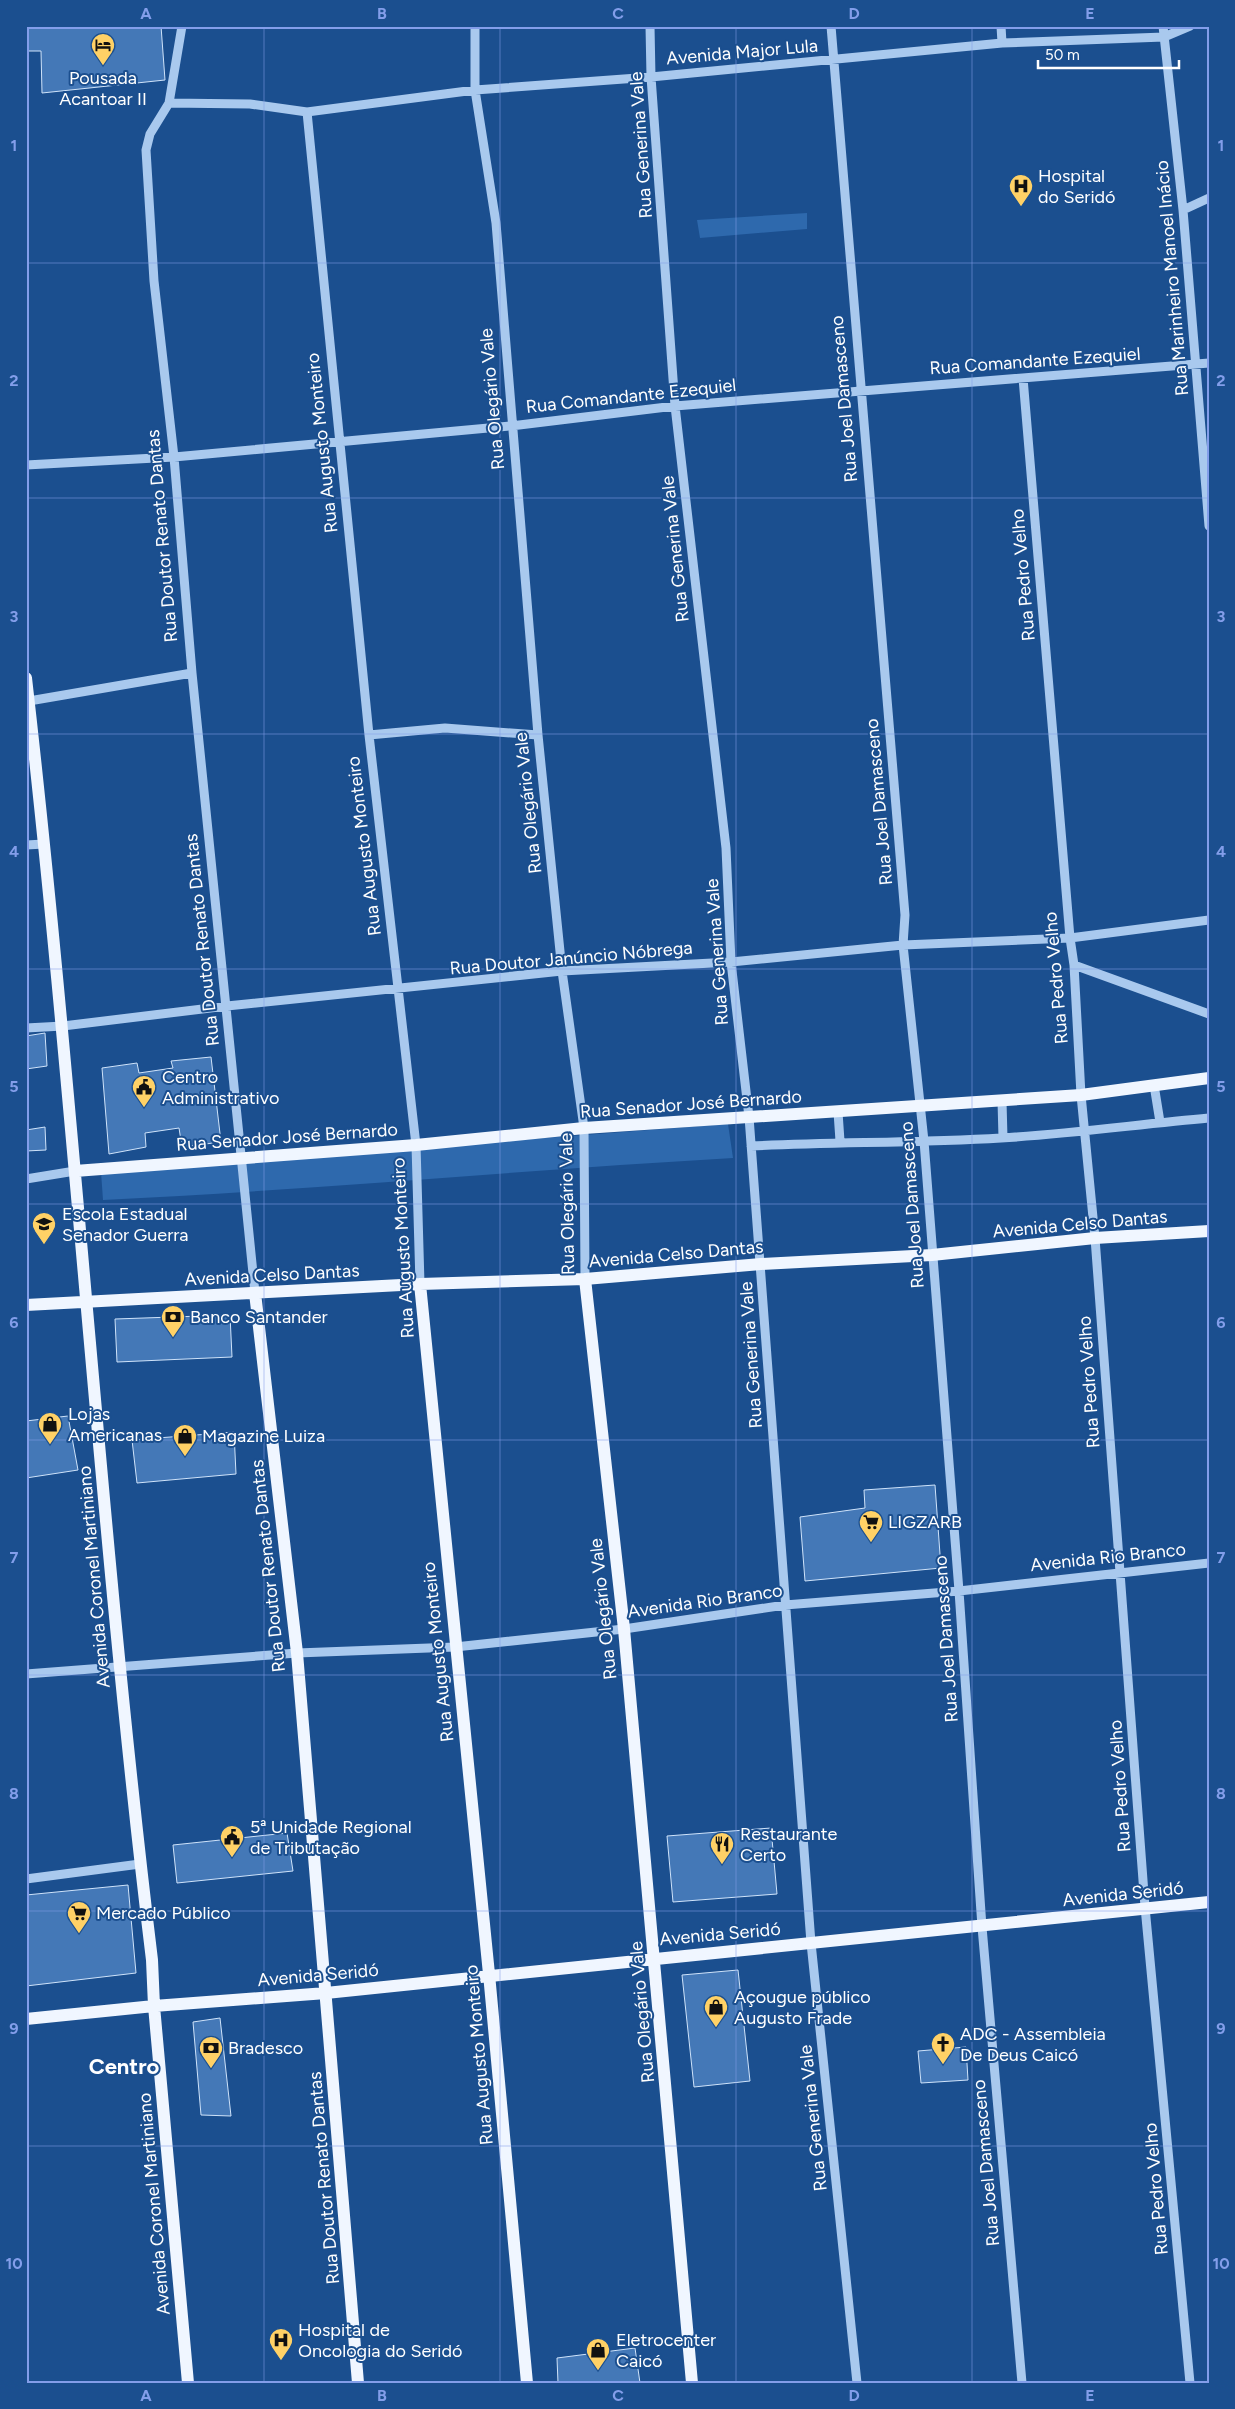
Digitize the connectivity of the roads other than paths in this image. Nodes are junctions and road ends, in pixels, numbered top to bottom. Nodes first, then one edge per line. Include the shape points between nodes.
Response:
1 (182, 26) edge
2 (474, 26) edge
3 (650, 26) edge
4 (831, 26) edge
5 (1001, 26) edge
6 (1163, 26) edge
7 (1190, 26) edge
8 (1164, 37) junction
9 (1002, 43) junction
10 (833, 60) junction
11 (652, 77) junction
12 (475, 90) junction
13 (169, 103) junction
14 (307, 112) junction
15 (1209, 198) edge
16 (1183, 210) junction
17 (1209, 363) edge
18 (1197, 366) junction
19 (1023, 378) junction
20 (860, 390) junction
21 (675, 406) junction
22 (511, 426) junction
23 (339, 442) junction
24 (174, 457) junction
25 (26, 466) edge
26 (1209, 526) edge
27 (192, 673) junction
28 (26, 678) edge
29 (29, 701) junction
30 (369, 735) junction
31 (538, 735) junction
32 (44, 844) junction
33 (26, 845) edge
34 (1209, 920) edge
35 (1070, 938) junction
36 (903, 945) junction
37 (731, 962) junction
38 (1074, 965) junction
39 (562, 971) junction
40 (398, 989) junction
41 (227, 1006) junction
42 (1209, 1014) edge
43 (63, 1026) junction
44 (26, 1028) edge
45 (1209, 1078) edge
46 (1154, 1085) junction
47 (1081, 1095) junction
48 (1002, 1101) junction
49 (921, 1106) junction
50 (838, 1112) junction
51 (749, 1117) junction
52 (1209, 1118) edge
53 (1160, 1122) junction
54 (584, 1128) junction
55 (1085, 1131) junction
56 (1003, 1138) junction
57 (924, 1141) junction
58 (840, 1142) junction
59 (416, 1145) junction
60 (751, 1146) junction
61 (240, 1158) junction
62 (75, 1171) junction
63 (26, 1180) edge
64 (1209, 1231) edge
65 (1095, 1238) junction
66 (932, 1255) junction
67 (761, 1264) junction
68 (585, 1279) junction
69 (420, 1284) junction
70 (254, 1293) junction
71 (86, 1303) junction
72 (26, 1305) edge
73 (1209, 1563) edge
74 (1120, 1571) junction
75 (959, 1591) junction
76 (785, 1606) junction
77 (624, 1629) junction
78 (455, 1647) junction
79 (296, 1653) junction
80 (120, 1665) junction
81 (26, 1674) edge
82 (140, 1864) junction
83 (26, 1879) edge
84 (1209, 1902) edge
85 (1145, 1907) junction
86 (982, 1927) junction
87 (811, 1943) junction
88 (655, 1958) junction
89 (489, 1974) junction
90 (326, 1993) junction
91 (154, 2006) junction
92 (26, 2019) edge
93 (188, 2383) edge
94 (358, 2383) edge
95 (527, 2383) edge
96 (692, 2383) edge
97 (857, 2383) edge
98 (1022, 2383) edge
99 (1190, 2383) edge

1 - 13 street
2 - 12 street, Rua Olegário Vale
3 - 11 street, Rua Generina Vale
4 - 10 street, Rua Joel Damasceno
5 - 9 street
6 - 8 street, Rua Marinheiro Manoel Inácio
7 - 8 street, Avenida Major Lula
8 - 9 street, Avenida Major Lula
8 - 16 street, Rua Marinheiro Manoel Inácio
9 - 10 street, Avenida Major Lula
10 - 11 street, Avenida Major Lula
10 - 20 street, Rua Joel Damasceno
11 - 12 street, Avenida Major Lula
11 - 21 street, Rua Generina Vale
12 - 14 street, Avenida Major Lula
12 - 22 street, Rua Olegário Vale via 496,223
13 - 14 street, Avenida Major Lula via 250,104
13 - 24 street, Rua Doutor Renato Dantas via 158,118 146,150 154,281
14 - 23 street, Rua Augusto Monteiro
15 - 16 street
16 - 18 street, Rua Marinheiro Manoel Inácio
17 - 18 street, Rua Comandante Ezequiel
18 - 19 street, Rua Comandante Ezequiel
18 - 26 street, Rua Marinheiro Manoel Inácio
19 - 20 street, Rua Comandante Ezequiel
19 - 35 street, Rua Pedro Velho
20 - 21 street, Rua Comandante Ezequiel
20 - 36 street, Rua Joel Damasceno via 904,906
21 - 22 street, Rua Comandante Ezequiel
21 - 37 street, Rua Generina Vale via 726,848
22 - 23 street, Rua Comandante Ezequiel
22 - 31 street, Rua Olegário Vale
23 - 24 street, Rua Comandante Ezequiel
23 - 30 street, Rua Augusto Monteiro
24 - 25 street, Rua Comandante Ezequiel
24 - 27 street, Rua Doutor Renato Dantas
27 - 29 street
27 - 41 street, Rua Doutor Renato Dantas
28 - 29 main road, Avenida Coronel Martiniano
29 - 32 main road, Avenida Coronel Martiniano
30 - 31 street via 445,728
30 - 40 street, Rua Augusto Monteiro
31 - 39 street, Rua Olegário Vale
32 - 33 street
32 - 43 main road, Avenida Coronel Martiniano
34 - 35 street, Rua Doutor Janúncio Nóbrega
35 - 36 street, Rua Doutor Janúncio Nóbrega
35 - 38 street, Rua Pedro Velho
36 - 37 street, Rua Doutor Janúncio Nóbrega
36 - 49 street, Rua Joel Damasceno
37 - 39 street, Rua Doutor Janúncio Nóbrega
37 - 51 street, Rua Generina Vale
38 - 42 street
38 - 47 street, Rua Pedro Velho
39 - 40 street, Rua Doutor Janúncio Nóbrega
39 - 54 street, Rua Olegário Vale
40 - 41 street, Rua Doutor Janúncio Nóbrega
40 - 59 street, Rua Augusto Monteiro
41 - 43 street, Rua Doutor Janúncio Nóbrega
41 - 61 street, Rua Doutor Renato Dantas
43 - 44 street, Rua Doutor Janúncio Nóbrega
43 - 62 main road, Avenida Coronel Martiniano
45 - 46 main road, Rua Senador José Bernardo
46 - 47 main road, Rua Senador José Bernardo
46 - 53 street
47 - 48 main road, Rua Senador José Bernardo
47 - 55 street, Rua Pedro Velho
48 - 49 main road, Rua Senador José Bernardo
48 - 56 street
49 - 50 main road, Rua Senador José Bernardo
49 - 57 street, Rua Joel Damasceno
50 - 51 main road, Rua Senador José Bernardo
50 - 58 street
51 - 54 main road, Rua Senador José Bernardo
51 - 60 street, Rua Generina Vale
52 - 53 street
53 - 55 street
54 - 59 main road, Rua Senador José Bernardo
54 - 68 street, Rua Olegário Vale
55 - 56 street
55 - 65 street, Rua Pedro Velho
56 - 57 street
57 - 58 street
57 - 66 street, Rua Joel Damasceno
58 - 60 street
59 - 61 main road, Rua Senador José Bernardo
59 - 69 street, Rua Augusto Monteiro
60 - 67 street, Rua Generina Vale
61 - 62 main road, Rua Senador José Bernardo
61 - 70 street, Rua Doutor Renato Dantas
62 - 63 street, Rua Senador José Bernardo
62 - 71 main road, Avenida Coronel Martiniano
64 - 65 main road, Avenida Celso Dantas
65 - 66 main road, Avenida Celso Dantas
65 - 74 street, Rua Pedro Velho
66 - 67 main road, Avenida Celso Dantas
66 - 75 street, Rua Joel Damasceno
67 - 68 main road, Avenida Celso Dantas
67 - 76 street, Rua Generina Vale
68 - 69 main road, Avenida Celso Dantas
68 - 77 main road, Rua Olegário Vale
69 - 70 main road, Avenida Celso Dantas
69 - 78 main road, Rua Augusto Monteiro
70 - 71 main road, Avenida Celso Dantas
70 - 79 main road, Rua Doutor Renato Dantas
71 - 72 main road, Avenida Celso Dantas
71 - 80 main road, Avenida Coronel Martiniano
73 - 74 street, Avenida Rio Branco
74 - 75 street, Avenida Rio Branco
74 - 85 street, Rua Pedro Velho
75 - 76 street, Avenida Rio Branco
75 - 86 street, Rua Joel Damasceno
76 - 77 street, Avenida Rio Branco
76 - 87 street, Rua Generina Vale
77 - 78 street, Avenida Rio Branco
77 - 88 main road, Rua Olegário Vale
78 - 79 street, Avenida Rio Branco
78 - 89 main road, Rua Augusto Monteiro
79 - 80 street, Avenida Rio Branco
79 - 90 main road, Rua Doutor Renato Dantas
80 - 81 street, Avenida Rio Branco
80 - 82 main road, Avenida Coronel Martiniano
82 - 83 street
82 - 91 main road, Avenida Coronel Martiniano via 152,1960
84 - 85 main road, Avenida Seridó
85 - 86 main road, Avenida Seridó
85 - 99 street, Rua Pedro Velho
86 - 87 main road, Avenida Seridó
86 - 98 street, Rua Joel Damasceno
87 - 88 main road, Avenida Seridó
87 - 97 street, Rua Generina Vale
88 - 89 main road, Avenida Seridó
88 - 96 main road, Rua Olegário Vale
89 - 90 main road, Avenida Seridó
89 - 95 main road, Rua Augusto Monteiro
90 - 91 main road, Avenida Seridó
90 - 94 main road, Rua Doutor Renato Dantas
91 - 92 main road, Avenida Seridó
91 - 93 main road, Avenida Coronel Martiniano

